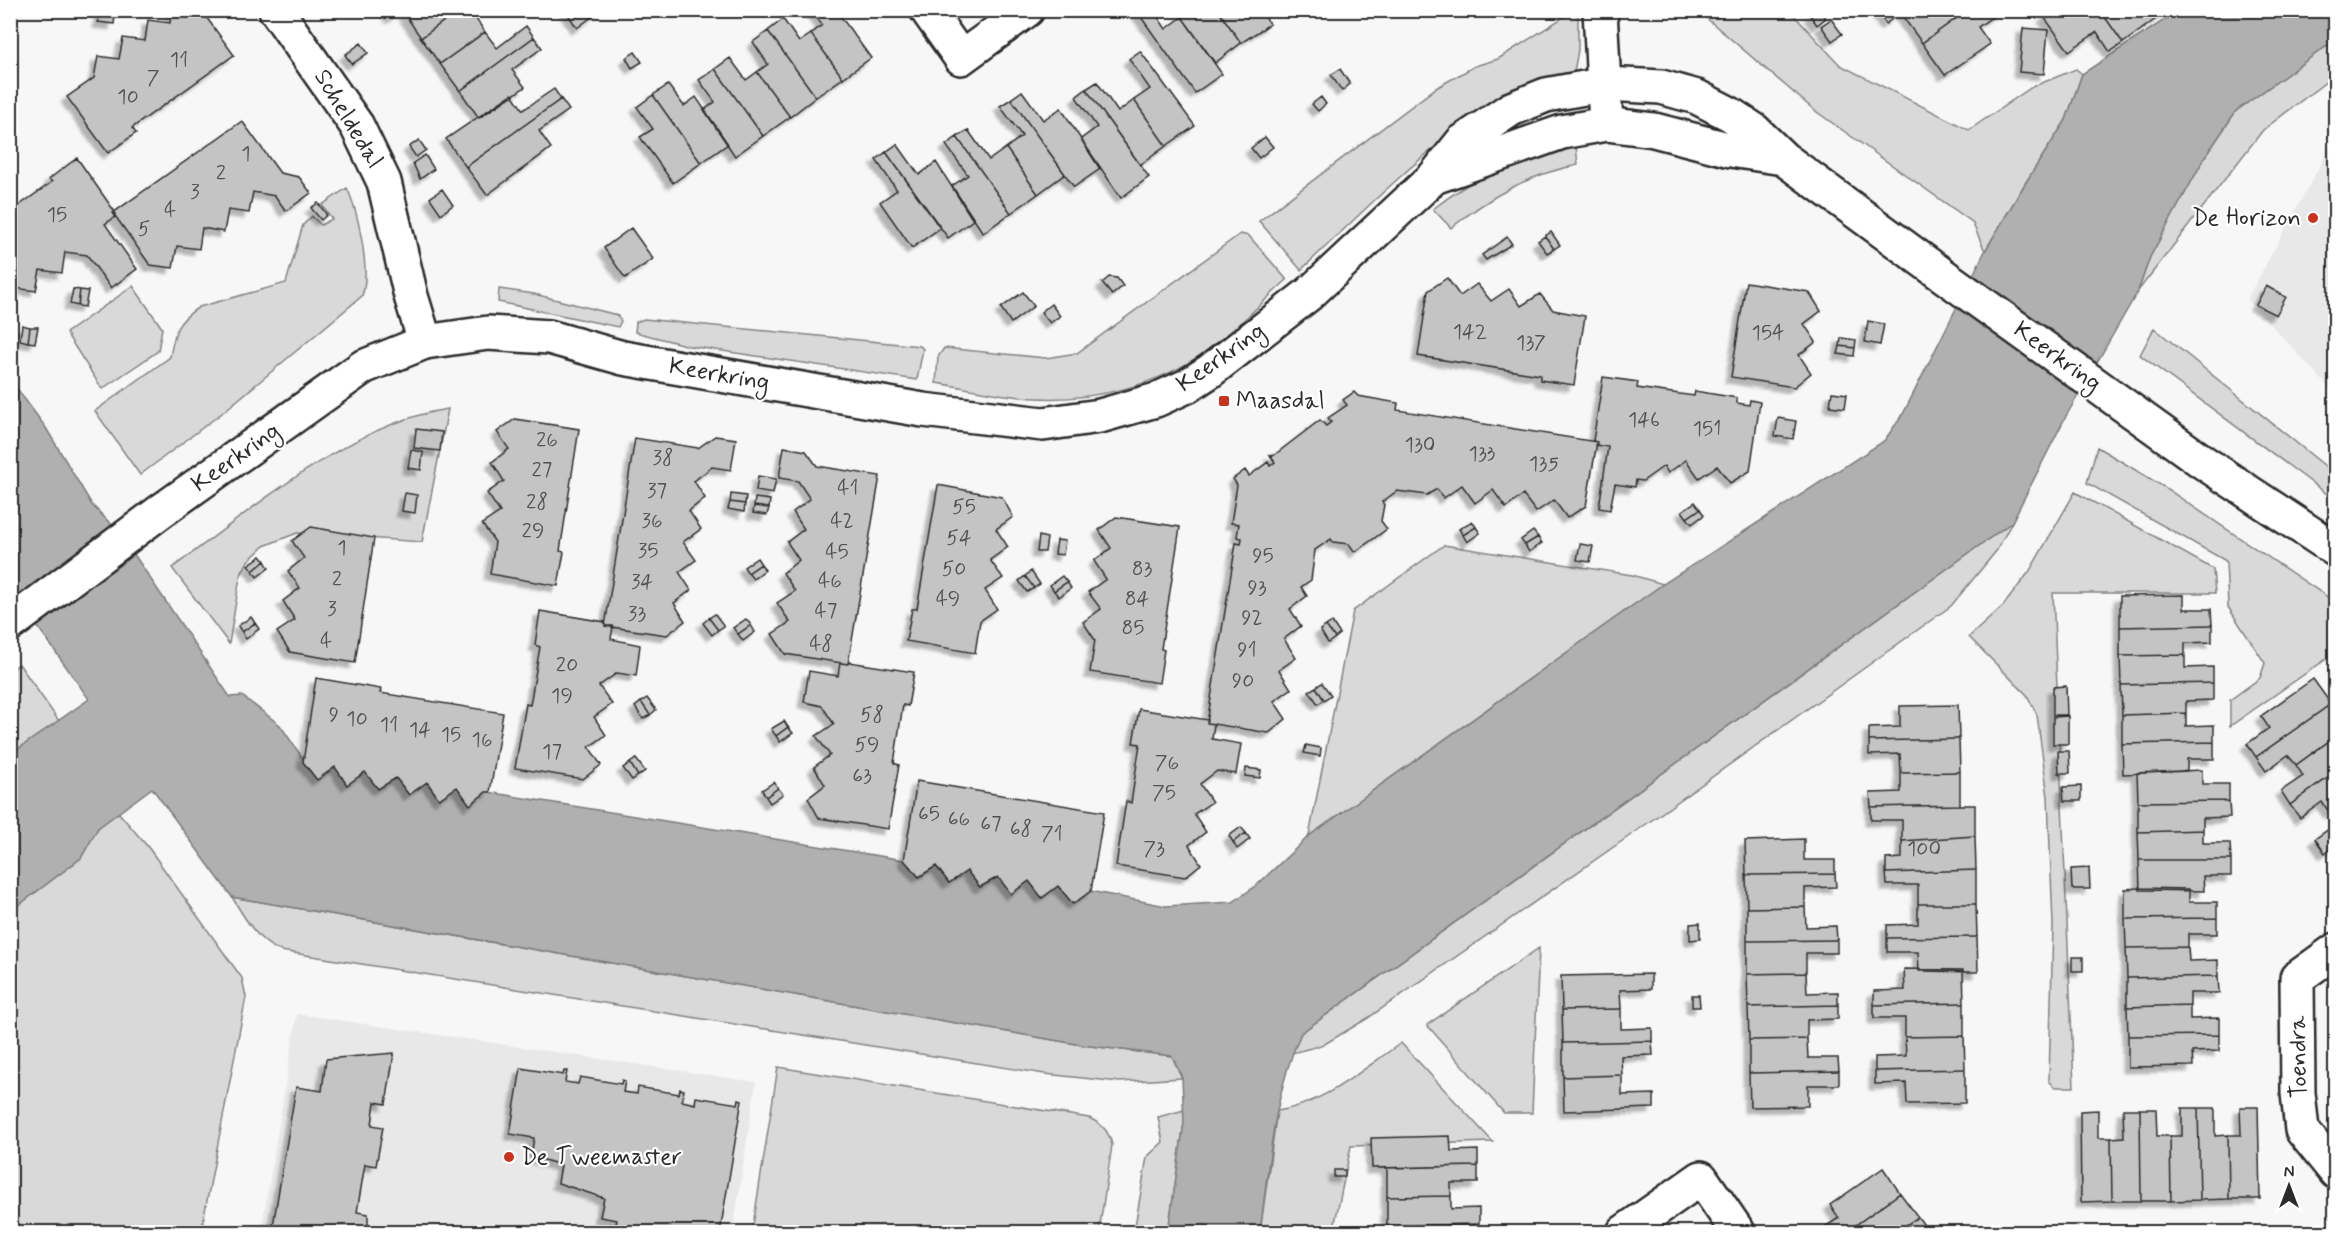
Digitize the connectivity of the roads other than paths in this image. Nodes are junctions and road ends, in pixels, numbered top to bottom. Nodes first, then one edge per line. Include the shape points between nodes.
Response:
1 (276, 10) edge
2 (927, 10) edge
3 (1027, 10) edge
4 (1600, 10) edge
5 (1606, 84) junction
6 (1606, 124) junction
7 (1783, 158) junction
8 (1434, 177) junction
9 (425, 342) junction
10 (2336, 550) edge
11 (10, 624) edge
12 (2336, 950) edge
13 (2336, 1172) edge
14 (1624, 1233) edge
15 (1738, 1233) edge

1 - 9 street, Scheldedal via 357,126 384,182
2 - 3 street via 961,58
4 - 5 street
5 - 6 street
5 - 7 street, Keerkring via 1662,87 1697,98 1746,124
5 - 8 street, Keerkring via 1546,95 1511,109 1462,141
6 - 7 street, Keerkring via 1654,130 1731,150
6 - 8 street, Keerkring via 1562,132
7 - 10 street, Keerkring via 2123,405
8 - 9 street, Keerkring via 1309,294 1210,371 1156,400 1100,416 1043,424 922,410 623,358 549,338 488,333
9 - 11 street, Keerkring via 363,367
12 - 13 street, Toendra via 2297,978 2297,989 2302,1130
14 - 15 street via 1701,1178

